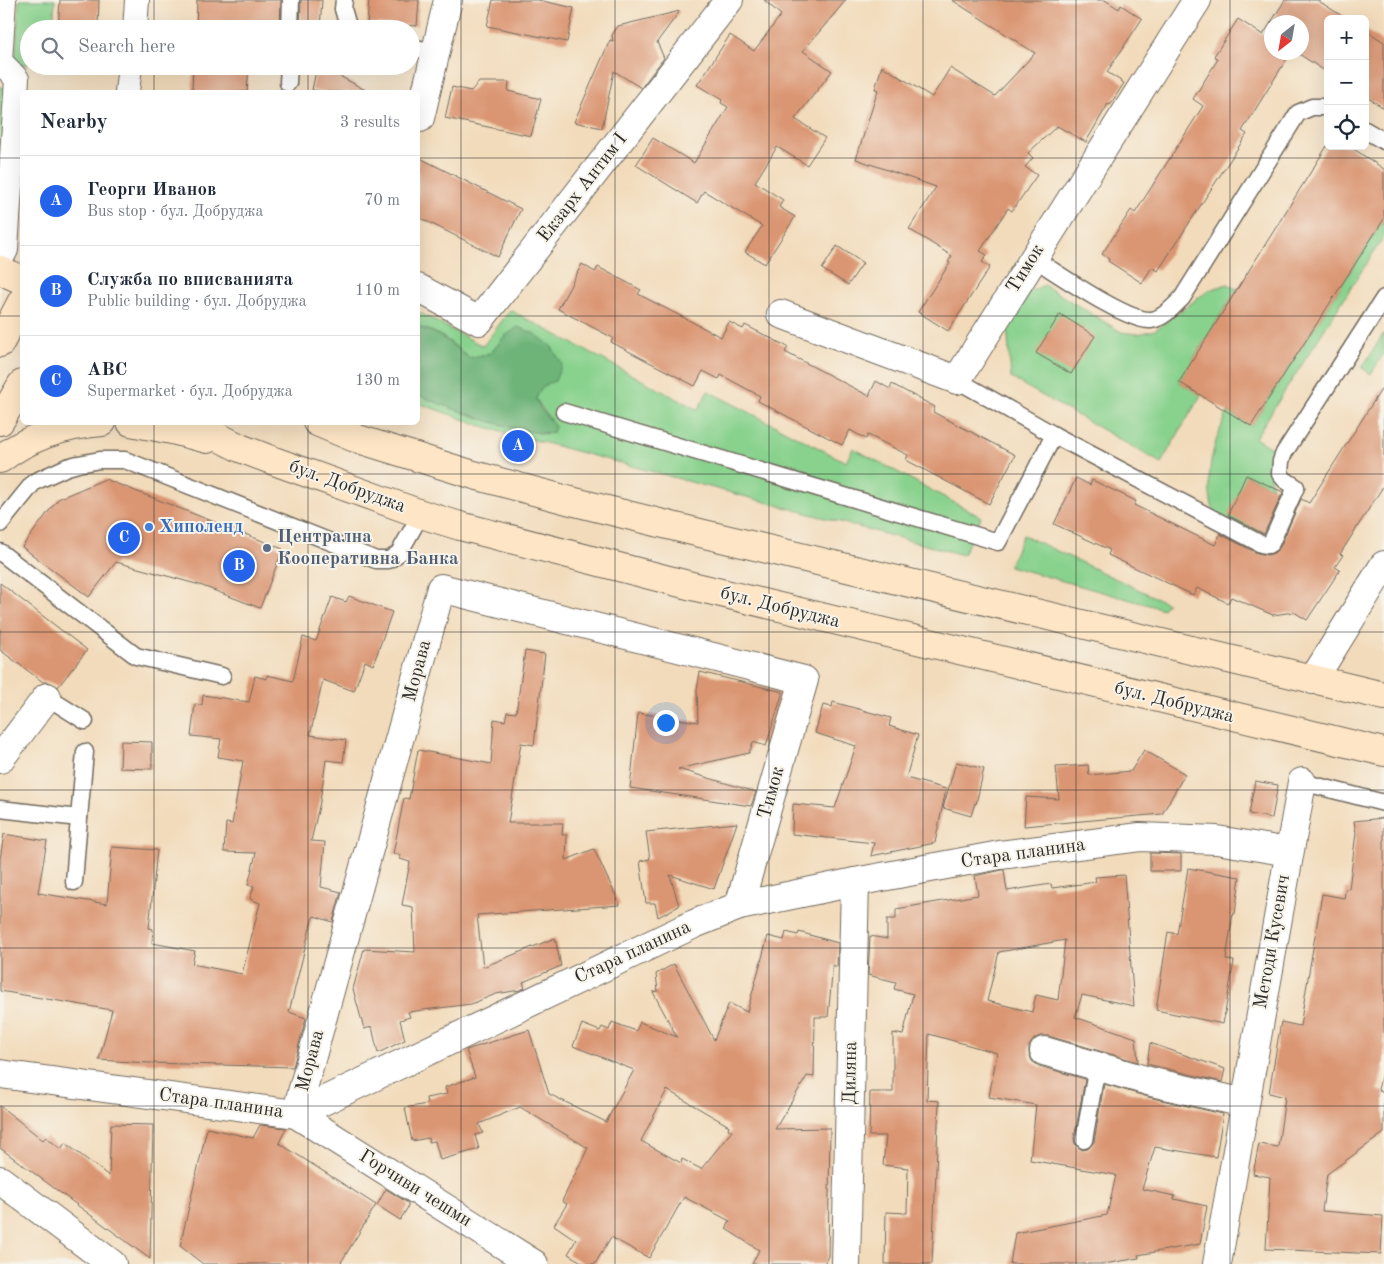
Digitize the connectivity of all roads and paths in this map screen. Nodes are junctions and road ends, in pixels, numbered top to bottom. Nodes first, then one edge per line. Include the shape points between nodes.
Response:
1 (4, 0) edge
2 (137, 0) edge
3 (291, 0) edge
4 (344, 0) edge
5 (448, 0) edge
6 (729, 0) edge
7 (1197, 0) edge
8 (136, 20) edge
9 (290, 20) edge
10 (346, 20) edge
11 (424, 49) edge
12 (129, 75) edge
13 (288, 75) edge
14 (288, 83) dead end
15 (127, 90) edge
16 (1324, 107) edge
17 (420, 118) dead end
18 (1369, 133) edge
19 (1384, 142) edge
20 (1033, 258) junction
21 (0, 261) edge
22 (0, 270) edge
23 (20, 279) edge
24 (420, 289) edge
25 (1384, 298) edge
26 (20, 306) edge
27 (781, 314) dead end
28 (7, 335) edge
29 (957, 380) junction
30 (20, 387) edge
31 (564, 412) dead end
32 (0, 421) edge
33 (82, 425) edge
34 (146, 425) edge
35 (195, 425) edge
36 (324, 425) edge
37 (1054, 435) junction
38 (240, 448) junction
39 (0, 459) edge
40 (421, 514) junction
41 (0, 524) edge
42 (0, 552) edge
43 (1384, 565) edge
44 (222, 676) dead end
45 (804, 680) joint
46 (1313, 680) junction
47 (1384, 696) edge
48 (47, 697) joint
49 (85, 721) dead end
50 (85, 752) dead end
51 (1384, 752) edge
52 (0, 759) edge
53 (1302, 782) joint
54 (1384, 803) edge
55 (0, 809) edge
56 (79, 818) junction
57 (1289, 852) junction
58 (74, 882) dead end
59 (855, 882) junction
60 (740, 906) junction
61 (1044, 1051) dead end
62 (1097, 1066) junction
63 (0, 1074) edge
64 (1245, 1103) junction
65 (296, 1114) junction
66 (1084, 1140) dead end
67 (0, 1180) edge
68 (112, 1264) edge
69 (534, 1264) edge
70 (846, 1264) edge
71 (1217, 1264) edge

1 - 21 street via 0,61 17,79 6,250
2 - 8 street
3 - 9 lane
4 - 10 lane
5 - 11 street
6 - 24 street, Екзарх Антим I via 480,321
7 - 20 street, Тимок
11 - 17 street
12 - 15 street
13 - 14 lane
16 - 20 lane via 1312,106 1298,113 1182,298 1165,314 1152,320 1134,318
18 - 19 lane
20 - 29 street, Тимок
22 - 23 main road
25 - 37 lane via 1284,452 1280,474 1296,487 1268,545
26 - 28 main road
27 - 29 street
29 - 37 lane
30 - 32 main road
31 - 37 lane via 998,542
33 - 39 main road via 52,432 18,446
34 - 38 main road
35 - 38 main road, бул. Добруджа
36 - 46 main road via 355,438 456,469 580,503
38 - 40 main road, бул. Добруджа
40 - 41 lane via 399,554 389,560 376,560 125,460 100,460 67,467 34,482
40 - 51 main road, бул. Добруджа via 692,586
42 - 44 lane via 136,656
43 - 46 street
45 - 60 street, Тимок
45 - 65 street, Морава via 440,588
46 - 47 main road
48 - 49 lane
48 - 52 street
50 - 56 lane
53 - 54 lane
53 - 57 street, Методи Кусевич
55 - 56 lane
56 - 58 lane
57 - 59 street, Стара планина via 1216,840 1140,837 1000,855
57 - 64 street, Методи Кусевич
59 - 60 street, Стара планина
59 - 70 street, Диляна
60 - 65 street, Стара планина via 694,924
61 - 62 street
62 - 64 street
62 - 66 lane
63 - 65 street, Стара планина
64 - 71 street, Методи Кусевич
65 - 69 street, Горчиви чешми
67 - 68 street

